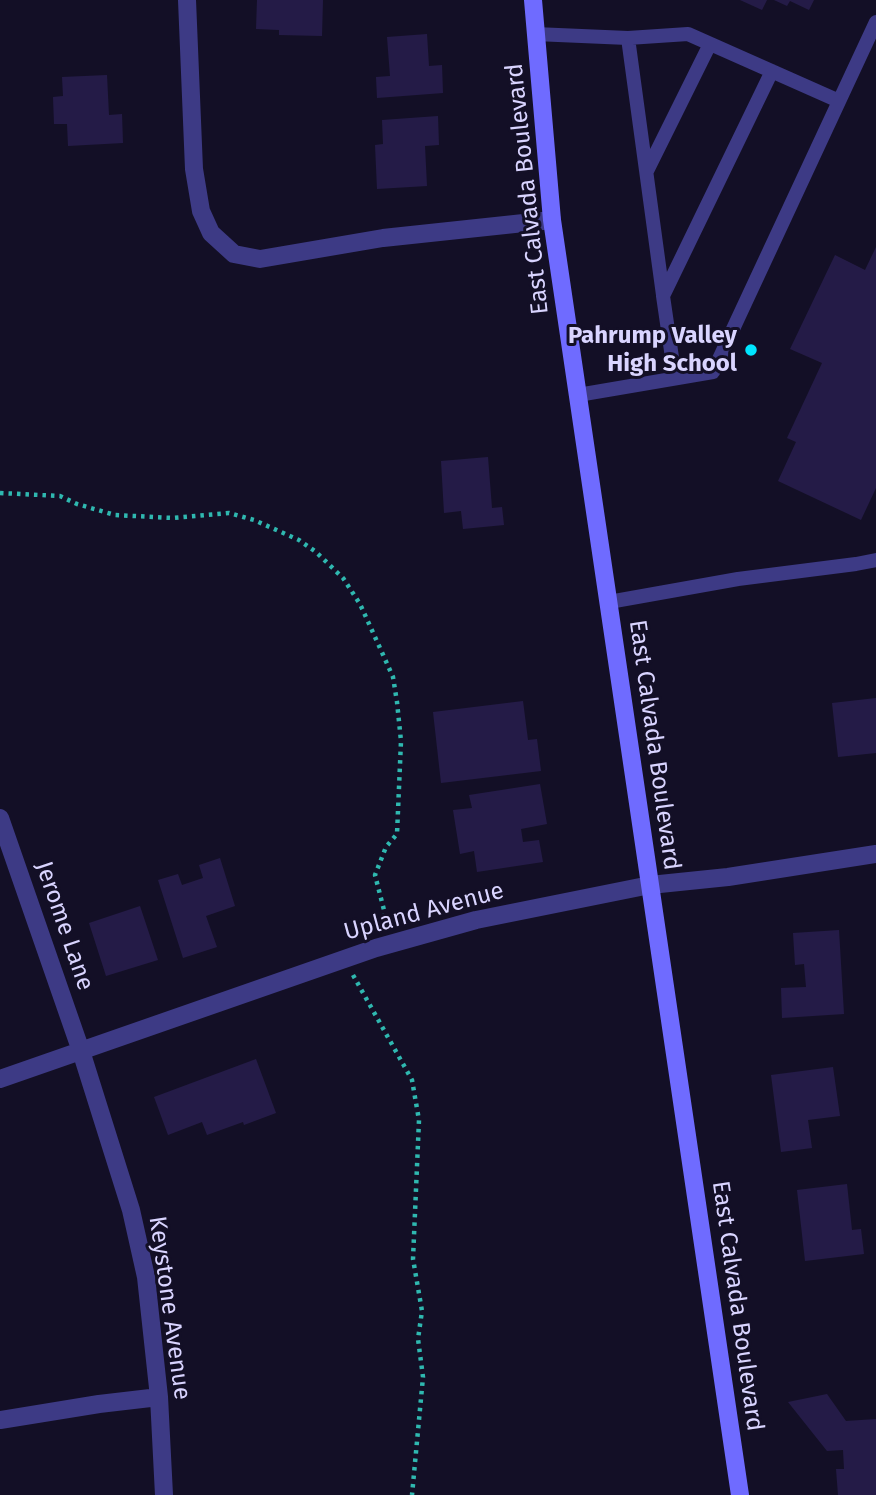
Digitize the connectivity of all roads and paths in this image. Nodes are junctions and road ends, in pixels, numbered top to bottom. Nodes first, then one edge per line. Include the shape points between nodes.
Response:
1 (187, 0) edge
2 (533, 0) edge
3 (876, 22) edge
4 (536, 34) junction
5 (628, 38) junction
6 (710, 44) junction
7 (772, 71) junction
8 (839, 101) junction
9 (647, 172) junction
10 (552, 220) junction
11 (663, 296) junction
12 (675, 378) junction
13 (578, 395) junction
14 (0, 493) edge
15 (876, 560) edge
16 (609, 602) junction
17 (0, 818) edge
18 (876, 854) edge
19 (650, 885) junction
20 (376, 948) junction
21 (345, 959) junction
22 (82, 1051) junction
23 (0, 1079) edge
24 (159, 1397) junction
25 (0, 1420) edge
26 (164, 1495) edge
27 (412, 1495) edge
28 (740, 1495) edge

1 - 10 street via 194,169 201,211 211,233 234,254 260,260 395,237
2 - 4 main road, East Calvada Boulevard
3 - 8 lane
4 - 5 lane
4 - 10 main road, East Calvada Boulevard
5 - 6 lane via 688,34
5 - 9 lane
6 - 7 lane
6 - 9 lane
7 - 8 lane
7 - 11 lane
8 - 12 lane via 713,372
9 - 11 lane
10 - 13 main road, East Calvada Boulevard
11 - 12 lane
12 - 13 lane
13 - 16 main road, East Calvada Boulevard
14 - 20 path via 60,496 115,515 173,518 229,513 299,540 342,578 360,604 393,677 401,741 397,834 386,847 375,875 384,914
15 - 16 lane
16 - 19 main road, East Calvada Boulevard
17 - 22 street, Jerome Lane
18 - 19 street, Upland Avenue
19 - 20 street, Upland Avenue via 476,920
19 - 28 main road, East Calvada Boulevard
20 - 21 street, Upland Avenue
21 - 22 street, Upland Avenue
21 - 27 path via 412,1080 419,1120 413,1259 422,1311 418,1339 423,1377
22 - 23 street, Upland Avenue
22 - 24 street, Keystone Avenue via 131,1210 146,1277
24 - 25 street
24 - 26 street, Keystone Avenue

